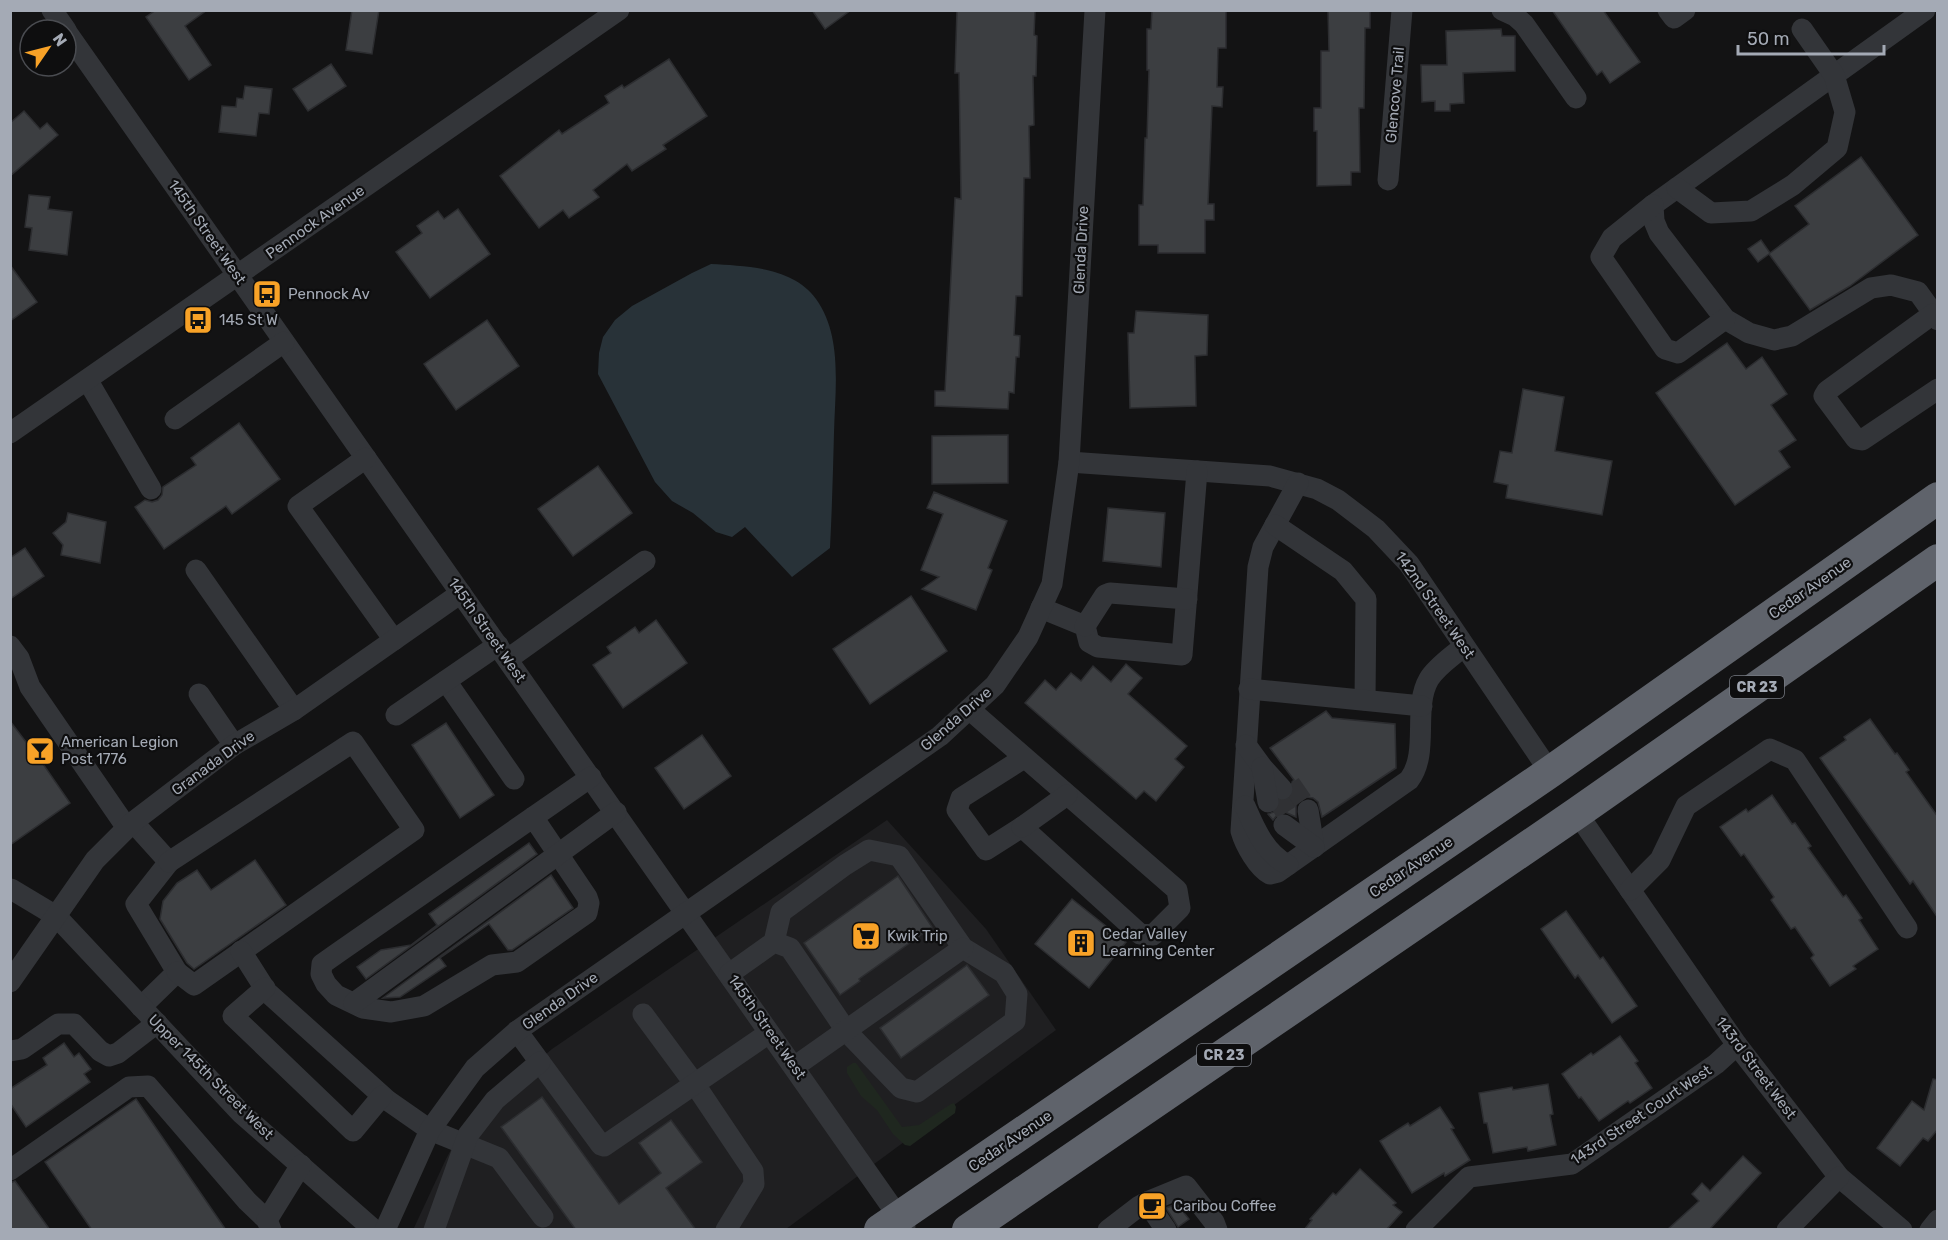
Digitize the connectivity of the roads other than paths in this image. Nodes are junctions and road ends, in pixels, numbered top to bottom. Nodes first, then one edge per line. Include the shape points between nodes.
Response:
1 (619, 10) edge
2 (1095, 10) edge
3 (1402, 10) edge
4 (1502, 10) edge
5 (1668, 10) edge
6 (1685, 10) edge
7 (1925, 10) edge
8 (1802, 30) dead end
9 (78, 47) edge
10 (1834, 75) junction
11 (1576, 98) dead end
12 (1389, 180) dead end
13 (1677, 188) junction
14 (1653, 205) junction
15 (238, 276) junction
16 (1934, 307) edge
17 (1725, 320) junction
18 (284, 342) junction
19 (88, 381) junction
20 (1938, 388) edge
21 (175, 419) dead end
22 (10, 433) edge
23 (366, 458) junction
24 (1069, 462) junction
25 (1197, 471) junction
26 (1298, 483) junction
27 (152, 489) dead end
28 (1938, 498) edge
29 (1275, 525) junction
30 (1938, 560) edge
31 (645, 561) dead end
32 (196, 570) dead end
33 (461, 593) junction
34 (1187, 599) junction
35 (1041, 608) junction
36 (1085, 627) junction
37 (394, 640) junction
38 (10, 646) edge
39 (1464, 646) junction
40 (503, 652) junction
41 (446, 681) junction
42 (1249, 689) junction
43 (199, 694) dead end
44 (1365, 700) junction
45 (1422, 706) junction
46 (294, 710) junction
47 (969, 710) junction
48 (396, 715) dead end
49 (234, 745) junction
50 (1246, 745) junction
51 (1024, 758) junction
52 (1550, 772) junction
53 (591, 777) junction
54 (514, 779) dead end
55 (1279, 792) tunnel mouth
56 (1067, 795) junction
57 (1242, 800) junction
58 (616, 812) junction
59 (1577, 813) junction
60 (533, 817) junction
61 (1296, 817) tunnel mouth
62 (130, 825) junction
63 (1022, 827) junction
64 (1314, 847) junction
65 (558, 852) junction
66 (169, 862) junction
67 (1288, 865) junction
68 (11, 889) edge
69 (1630, 890) junction
70 (687, 913) junction
71 (56, 916) junction
72 (1907, 928) dead end
73 (774, 942) junction
74 (963, 948) junction
75 (241, 951) junction
76 (177, 972) junction
77 (729, 974) junction
78 (10, 982) edge
79 (264, 988) junction
80 (354, 1003) junction
81 (141, 1007) junction
82 (644, 1014) dead end
83 (156, 1023) junction
84 (517, 1031) junction
85 (847, 1032) junction
86 (770, 1033) junction
87 (1737, 1045) junction
88 (10, 1051) edge
89 (540, 1062) junction
90 (794, 1067) junction
91 (694, 1083) junction
92 (382, 1096) junction
93 (430, 1130) junction
94 (465, 1144) junction
95 (301, 1165) junction
96 (10, 1170) edge
97 (1839, 1177) junction
98 (1147, 1202) junction
99 (543, 1217) dead end
100 (1938, 1220) edge
101 (269, 1225) edge
102 (895, 1225) edge
103 (374, 1230) edge
104 (385, 1230) edge
105 (434, 1230) edge
106 (726, 1230) edge
107 (968, 1230) edge
108 (1108, 1230) edge
109 (1166, 1230) edge
110 (1217, 1230) edge
111 (1416, 1230) edge
112 (1787, 1230) edge
113 (1902, 1230) edge
114 (1930, 1230) edge

1 - 15 street, Pennock Avenue
2 - 24 street, Glenda Drive
3 - 12 street, Glencove Trail
4 - 11 street via 1524,24
5 - 6 street via 1674,18
7 - 10 street
8 - 10 street
9 - 15 street, 145th Street West
10 - 13 street
10 - 13 street via 1845,112 1837,148 1792,184 1751,210 1711,213
13 - 14 street
14 - 17 street via 1659,233
14 - 17 street via 1612,238 1601,257 1665,349 1678,353
15 - 18 street, 145th Street West
15 - 19 street, Pennock Avenue
16 - 17 street via 1918,292 1891,285 1871,288 1792,336 1774,340
16 - 20 street via 1824,396 1856,439 1863,440
18 - 21 street
18 - 23 street, 145th Street West
19 - 22 street, Pennock Avenue
19 - 27 street
23 - 33 street, 145th Street West
23 - 37 street via 298,506
24 - 25 street, 142nd Street West
24 - 35 street, Glenda Drive via 1052,584
25 - 26 street, 142nd Street West via 1246,473
25 - 34 street
26 - 29 street
26 - 39 street, 142nd Street West via 1338,500 1376,529 1408,564
28 - 52 highway, Cedar Avenue
29 - 42 street via 1260,556
29 - 44 street via 1343,571 1366,599
30 - 59 highway, CR 23
31 - 40 street
32 - 46 street
33 - 37 street, Granada Drive
33 - 40 street, 145th Street West
34 - 36 street via 1110,593
34 - 36 street via 1182,655 1098,647 1089,642
35 - 36 street
35 - 47 street, Glenda Drive via 1028,637 995,685
37 - 46 street, Granada Drive
38 - 62 street via 30,687
39 - 45 street via 1431,675
39 - 52 street, 142nd Street West
40 - 41 street
40 - 53 street, 145th Street West
41 - 48 street
41 - 54 street
42 - 44 street
42 - 50 street
43 - 49 street
44 - 45 street
45 - 64 street via 1418,761 1409,780
46 - 49 street, Granada Drive
47 - 51 street
47 - 70 street, Glenda Drive via 940,736
49 - 62 street, Granada Drive
50 - 55 street
50 - 57 street
51 - 56 street
51 - 63 street via 961,798 957,810 986,850
52 - 102 highway, Cedar Avenue
53 - 58 street, 145th Street West
53 - 60 street
56 - 63 street
56 - 63 street via 1177,890 1180,908 1153,935 1140,934
57 - 67 street via 1274,834 1286,852
57 - 67 street via 1241,831 1265,872 1270,874
58 - 65 street
58 - 70 street, 145th Street West
59 - 69 street, 143rd Street West
59 - 107 highway, CR 23
60 - 65 street
60 - 80 street via 322,964 326,984 336,995
61 - 64 street
62 - 66 street
62 - 71 street, Granada Drive via 95,860
64 - 67 street
65 - 80 street
65 - 80 street via 587,897 587,913 517,962 492,964 424,1006 391,1012
66 - 75 street via 353,742 414,830
66 - 76 street via 136,904
68 - 71 street, Upper 145th Street West
69 - 72 street via 1660,860 1686,806 1770,749 1795,760
69 - 87 street, 143rd Street West
70 - 77 street, 145th Street West
70 - 84 street, Glenda Drive
71 - 78 street, Granada Drive
71 - 81 street, Upper 145th Street West
73 - 74 street via 781,912 869,850 899,856
73 - 77 street
73 - 85 street via 790,948
74 - 85 street
74 - 85 street via 1004,973 1017,994 1016,1021 917,1092 901,1088
75 - 76 street via 194,985
75 - 79 street
76 - 81 street
77 - 86 street, 145th Street West
79 - 92 street
79 - 92 street via 233,1017 353,1131
81 - 83 street, Upper 145th Street West
82 - 91 street
83 - 88 street via 109,1056 74,1024 58,1024 22,1049
83 - 95 street, Upper 145th Street West via 241,1113
84 - 89 street
84 - 93 street, Glenda Drive via 475,1068
85 - 90 street
86 - 90 street, 145th Street West
86 - 91 street
87 - 97 street, 143rd Street West
87 - 111 street, 143rd Street Court West via 1716,1064 1572,1164 1469,1177
89 - 91 street via 604,1146
89 - 94 street via 495,1100
90 - 102 street, 145th Street West
91 - 106 street via 753,1171 754,1184
92 - 93 street
93 - 94 street
93 - 104 street, Glenda Drive
94 - 99 street via 499,1158
94 - 105 street
95 - 101 street
95 - 103 street, Upper 145th Street West
96 - 101 street via 129,1087 148,1086
97 - 112 street
97 - 113 street, 143rd Street West
98 - 108 street
98 - 109 street
98 - 110 street via 1186,1186
100 - 114 street

